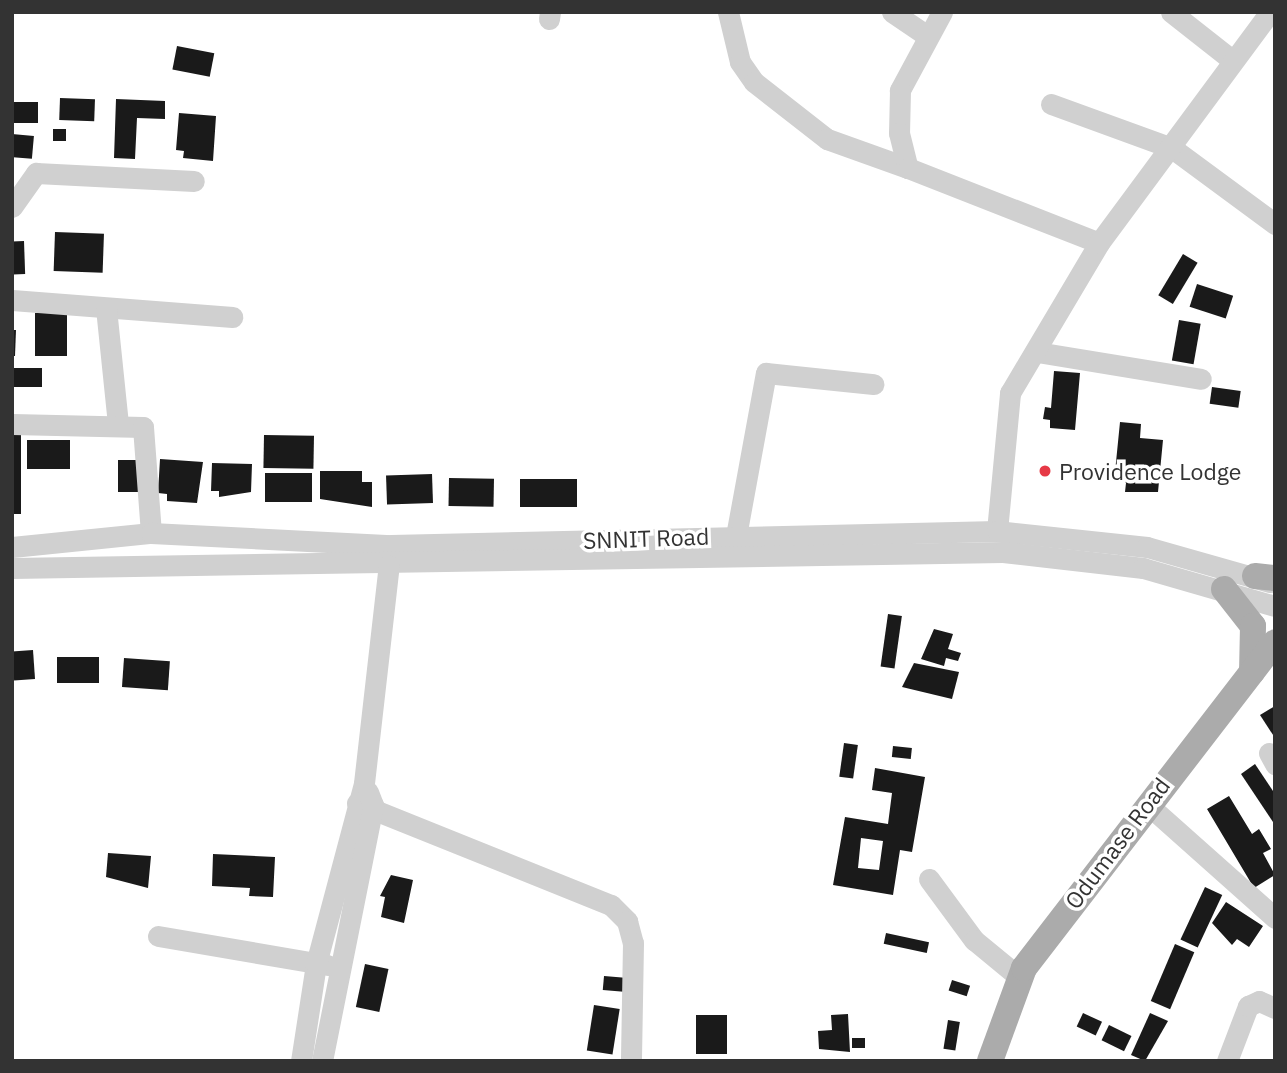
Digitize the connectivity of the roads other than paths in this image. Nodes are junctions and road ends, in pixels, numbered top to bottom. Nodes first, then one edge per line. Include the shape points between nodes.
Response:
1 (728, 12) edge
2 (892, 12) edge
3 (943, 12) edge
4 (1171, 12) edge
5 (1270, 12) edge
6 (926, 35) junction
7 (1233, 60) junction
8 (1051, 104) dead end
9 (1172, 148) junction
10 (908, 168) junction
11 (194, 181) dead end
12 (12, 207) edge
13 (1275, 224) edge
14 (1099, 243) junction
15 (12, 300) edge
16 (106, 308) junction
17 (232, 317) dead end
18 (1037, 352) junction
19 (1200, 379) dead end
20 (873, 384) dead end
21 (12, 424) edge
22 (118, 424) junction
23 (997, 531) junction
24 (151, 533) junction
25 (736, 536) junction
26 (664, 538) junction
27 (12, 547) edge
28 (627, 550) junction
29 (665, 559) junction
30 (390, 565) junction
31 (12, 568) edge
32 (1268, 579) edge
33 (1224, 589) junction
34 (1275, 606) edge
35 (1275, 642) edge
36 (1261, 664) edge
37 (365, 797) junction
38 (1147, 804) junction
39 (929, 879) dead end
40 (1275, 918) edge
41 (158, 936) dead end
42 (327, 965) junction
43 (1019, 977) junction
44 (1275, 1008) edge
45 (301, 1061) edge
46 (322, 1061) edge
47 (631, 1061) edge
48 (990, 1061) edge
49 (1227, 1061) edge

1 - 10 street via 740,62 754,82 827,139
2 - 6 street
3 - 6 street
4 - 7 street
5 - 7 street
6 - 10 street via 897,108
7 - 9 street
8 - 9 street
9 - 13 street
9 - 14 street
10 - 14 street
11 - 12 street via 36,173
14 - 18 street
15 - 16 street
16 - 17 street
16 - 22 street
18 - 19 street
18 - 23 street via 1010,393 1004,416
20 - 25 street via 766,373
21 - 22 street
22 - 24 street via 138,423 148,434
23 - 25 street, SNNIT Road
23 - 32 street, SNNIT Road via 1147,547
24 - 27 street, SNNIT Road
24 - 28 street, SNNIT Road
25 - 26 street, SNNIT Road
26 - 28 street, SNNIT Road
26 - 29 street
28 - 29 street, SNNIT Road
28 - 30 street, SNNIT Road
29 - 33 street, SNNIT Road via 1014,553 1143,568
30 - 31 street, SNNIT Road
30 - 37 street
33 - 34 street, SNNIT Road
33 - 36 main road via 1253,626
35 - 36 main road, Odumase Road
36 - 38 main road, Odumase Road
37 - 42 street
37 - 47 street via 611,905 627,921 633,943
38 - 40 street
38 - 43 main road, Odumase Road
39 - 43 street via 974,940
41 - 42 street
42 - 45 street
42 - 46 street
43 - 48 main road, Odumase Road
44 - 49 street via 1259,1001 1248,1006

